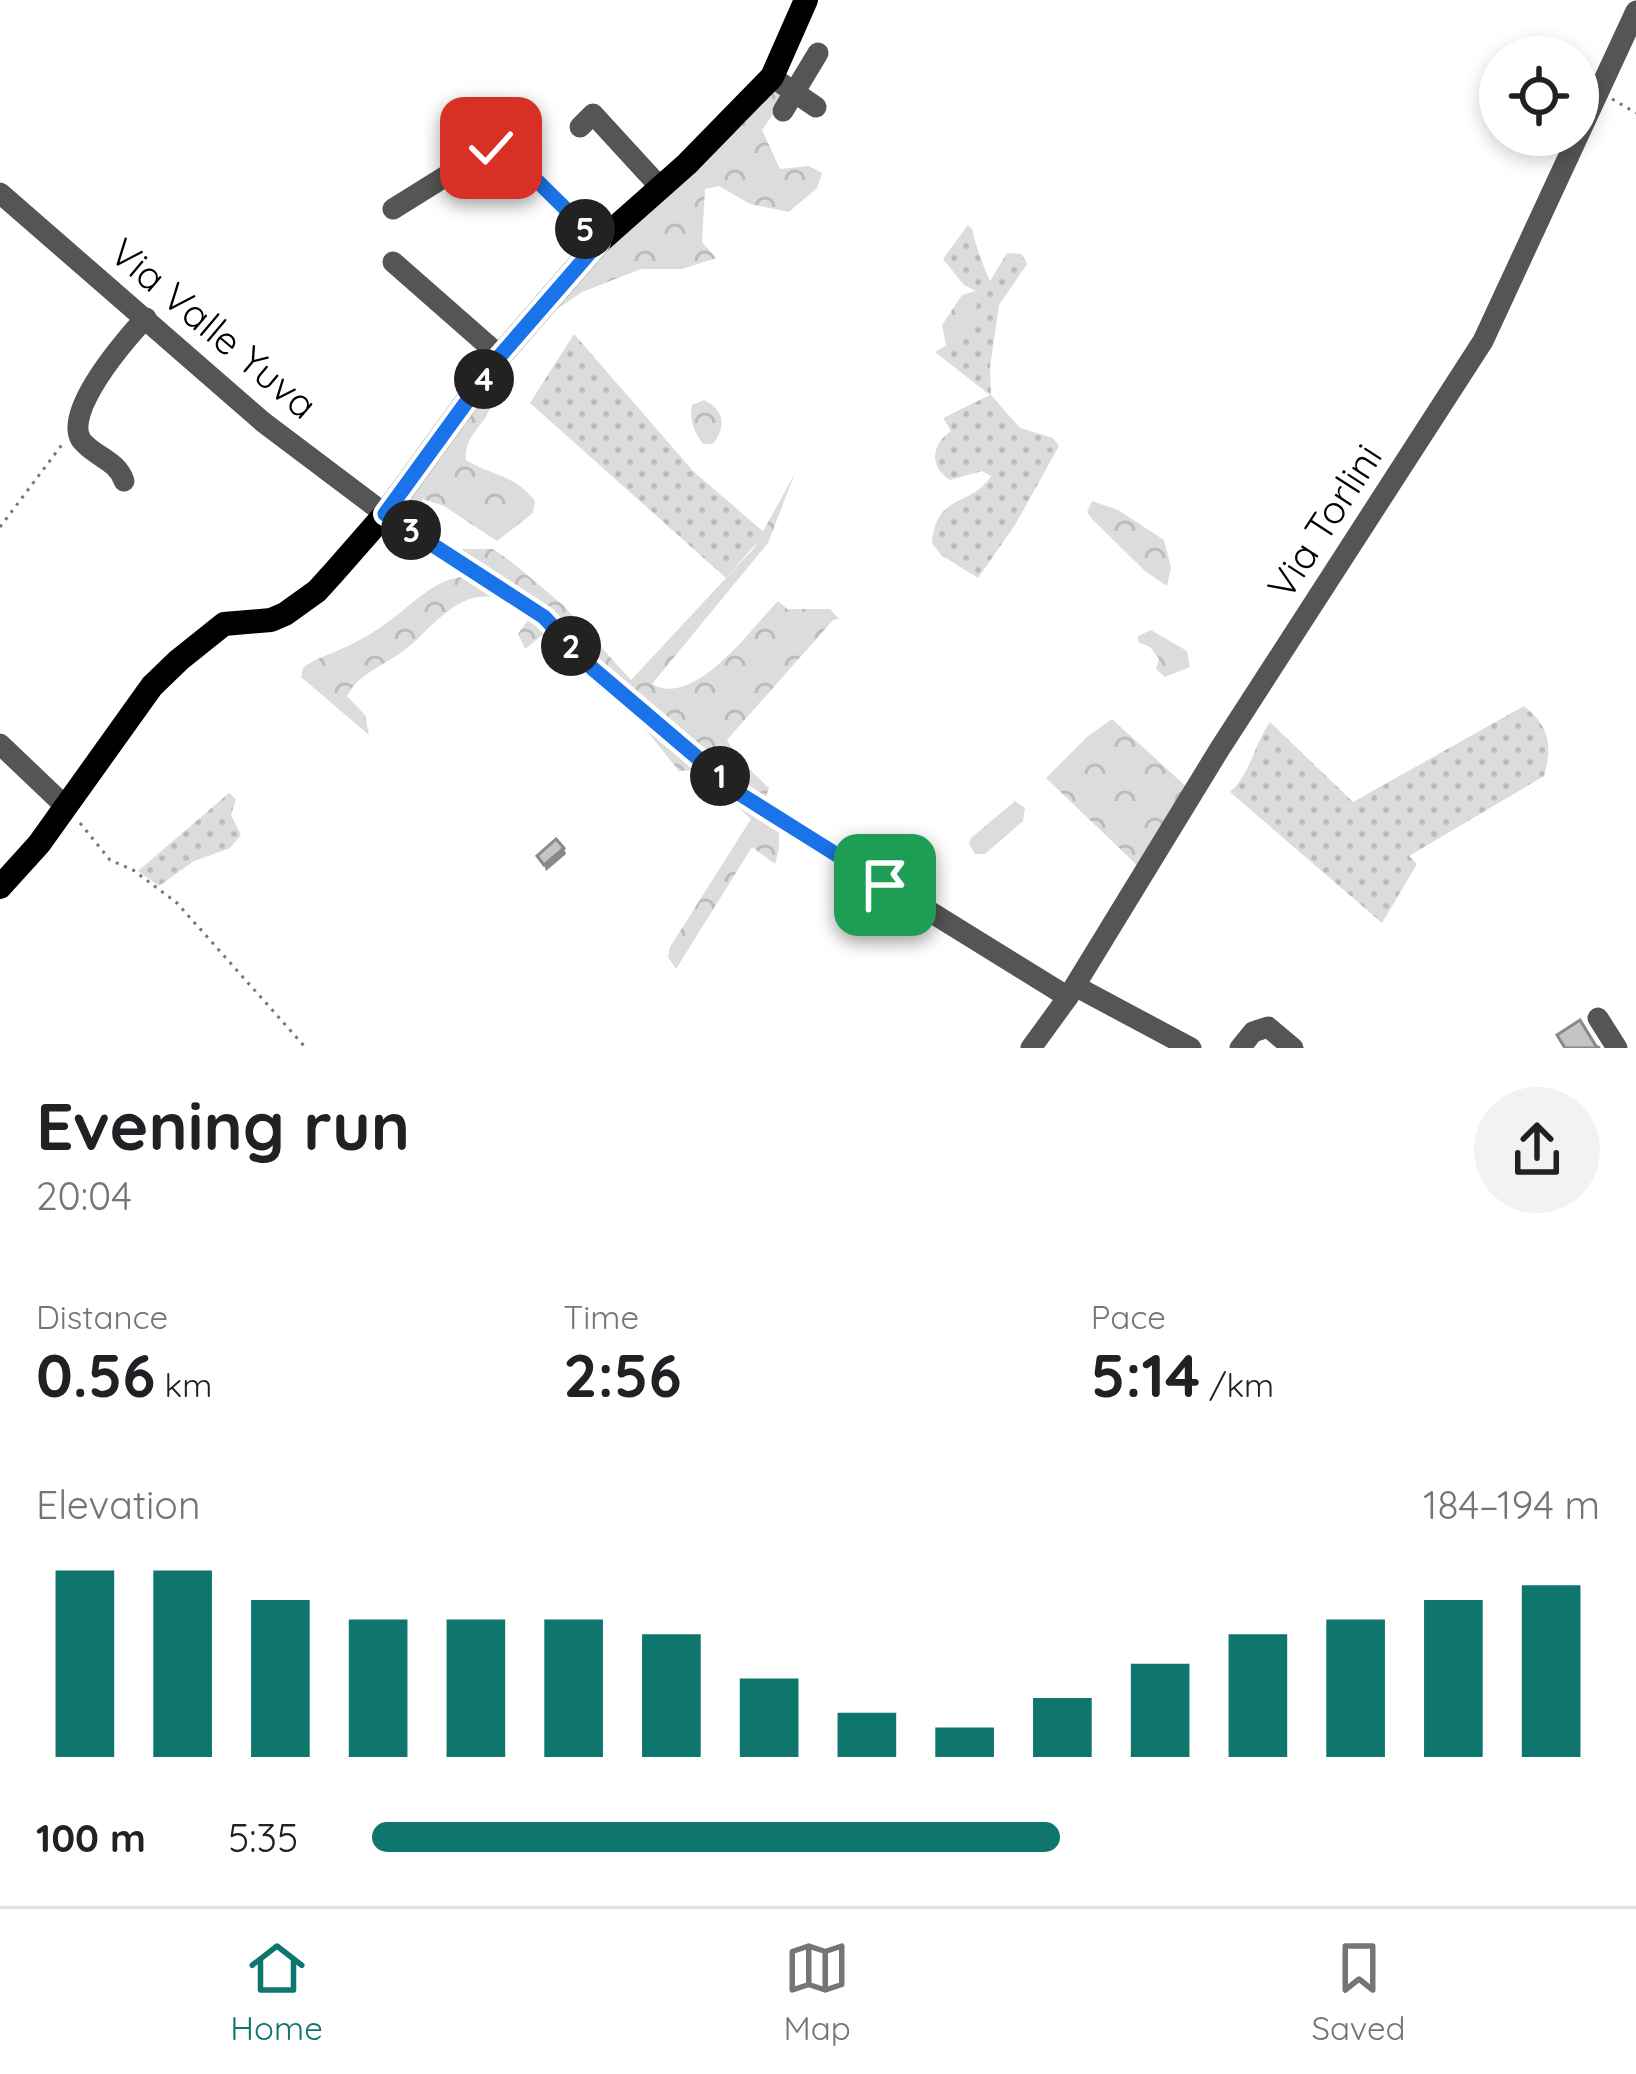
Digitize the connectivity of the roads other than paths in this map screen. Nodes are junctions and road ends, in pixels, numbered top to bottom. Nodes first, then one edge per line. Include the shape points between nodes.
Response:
1 (806, 0) edge
2 (1636, 11) edge
3 (818, 52) dead end
4 (772, 77) junction
5 (788, 102) junction
6 (816, 107) dead end
7 (580, 127) dead end
8 (660, 187) junction
9 (0, 193) edge
10 (393, 208) dead end
11 (599, 242) junction
12 (393, 262) dead end
13 (146, 318) junction
14 (500, 356) junction
15 (124, 481) dead end
16 (385, 514) junction
17 (0, 744) edge
18 (66, 807) junction
19 (0, 887) edge
20 (1072, 991) junction
21 (1598, 1018) dead end
22 (1031, 1048) edge
23 (1192, 1048) edge
24 (1240, 1048) edge
25 (1293, 1048) edge
26 (1617, 1048) edge

1 - 4 main road
2 - 20 street, Via Torlini via 1483,341
3 - 5 street
4 - 5 street
4 - 8 main road
5 - 6 street
7 - 8 street via 593,114
8 - 11 main road
9 - 13 street, Via Valle Yuva
10 - 11 street via 491,148 512,156
11 - 14 main road
12 - 14 street
13 - 15 street via 114,356 76,427
13 - 16 street, Via Valle Yuva via 263,422
14 - 16 main road
16 - 18 main road via 301,604 271,620 224,624 179,660
16 - 20 street, Via Valle Yuva via 544,617 740,794
17 - 18 street
18 - 19 main road
20 - 22 street, Via Torlini
20 - 23 street, Via Valle Yuva
21 - 26 street
24 - 25 street via 1268,1027

